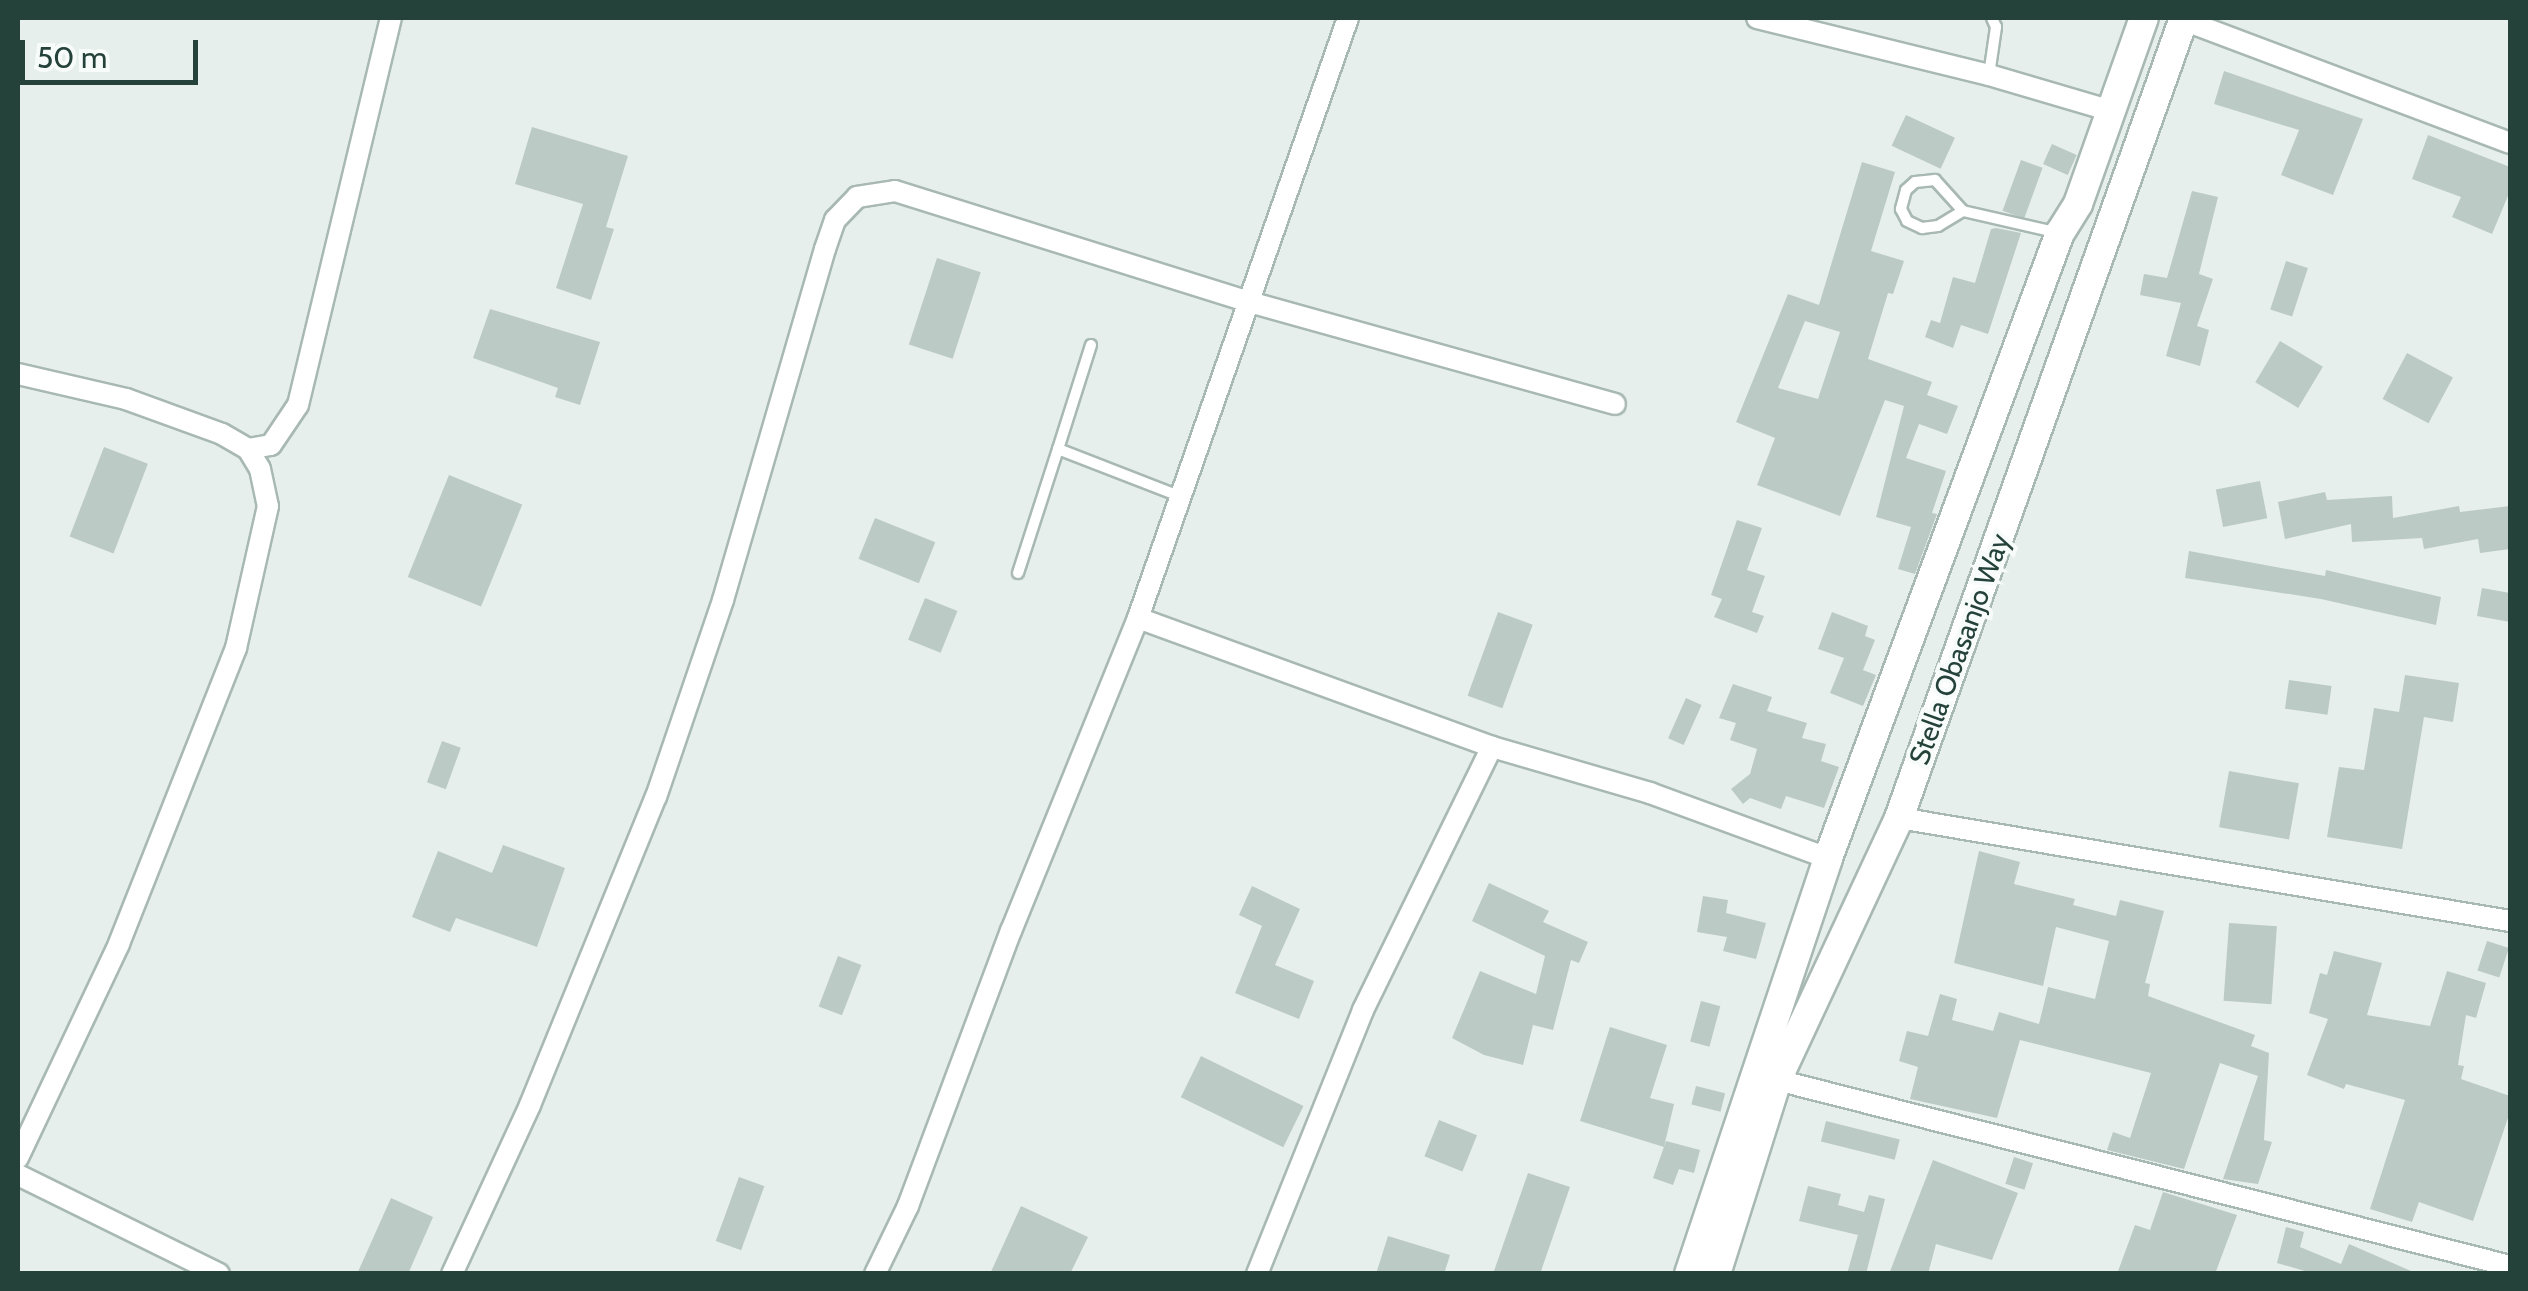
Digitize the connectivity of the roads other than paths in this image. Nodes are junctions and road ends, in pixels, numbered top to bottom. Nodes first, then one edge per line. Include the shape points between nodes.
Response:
1 (391, 18) edge
2 (1348, 18) edge
3 (1757, 18) edge
4 (1992, 18) edge
5 (2144, 18) edge
6 (2183, 19) edge
7 (1989, 74) junction
8 (2111, 111) junction
9 (2510, 143) edge
10 (1963, 212) junction
11 (2060, 234) junction
12 (1246, 301) junction
13 (1091, 344) dead end
14 (18, 374) edge
15 (1615, 404) dead end
16 (248, 449) junction
17 (1058, 449) junction
18 (1183, 498) junction
19 (1018, 573) dead end
20 (1138, 618) junction
21 (1492, 747) junction
22 (1899, 818) junction
23 (1828, 858) junction
24 (2510, 920) edge
25 (1777, 1080) junction
26 (18, 1158) edge
27 (18, 1174) edge
28 (2510, 1266) edge
29 (219, 1274) edge
30 (452, 1274) edge
31 (875, 1274) edge
32 (1257, 1274) edge
33 (1690, 1274) edge
34 (1716, 1274) edge

1 - 16 street via 298,405 271,446
2 - 12 street
3 - 7 street
4 - 7 lane
5 - 8 street
6 - 9 street
6 - 22 street, Stella Obasanjo Way
7 - 8 street
8 - 11 street via 2078,204
10 - 10 lane via 1922,228 1901,209 1914,182 1934,180
10 - 11 lane
11 - 23 street
12 - 15 street
12 - 18 street
12 - 30 street via 894,190 857,197 835,220 723,600 656,797 530,1105
13 - 17 lane
14 - 16 street via 126,399
16 - 26 street via 268,506 236,648 119,944
17 - 18 lane
17 - 19 lane
18 - 20 street
20 - 21 street
20 - 31 street via 908,1206
21 - 23 street via 1650,793
21 - 32 street via 1363,1010
22 - 24 street
22 - 25 street, Stella Obasanjo Way
23 - 33 street
25 - 28 street
25 - 34 street, Stella Obasanjo Way
27 - 29 street

